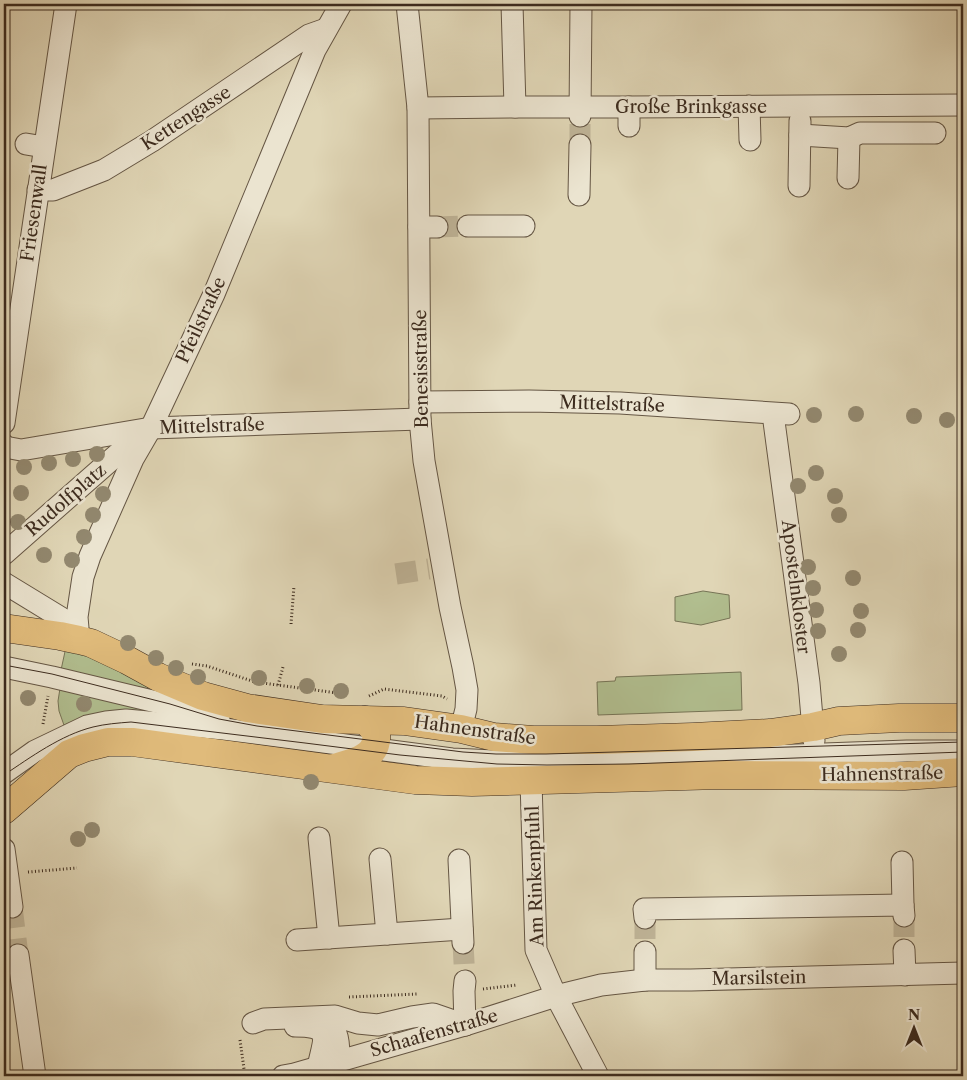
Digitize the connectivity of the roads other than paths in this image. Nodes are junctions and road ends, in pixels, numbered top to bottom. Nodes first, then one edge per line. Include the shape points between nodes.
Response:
1 (66, 4) edge
2 (341, 4) edge
3 (407, 4) edge
4 (512, 4) edge
5 (581, 4) edge
6 (326, 29) junction
7 (963, 105) edge
8 (749, 106) junction
9 (800, 106) junction
10 (515, 107) junction
11 (418, 108) junction
12 (580, 112) junction
13 (935, 133) dead end
14 (800, 136) junction
15 (849, 138) junction
16 (750, 140) dead end
17 (580, 145) tunnel mouth
18 (848, 178) dead end
19 (799, 186) dead end
20 (38, 190) junction
21 (579, 194) dead end
22 (468, 226) tunnel mouth
23 (524, 226) dead end
24 (8, 356) edge
25 (420, 410) junction
26 (781, 414) joint
27 (4, 423) edge
28 (151, 428) junction
29 (128, 445) dead end
30 (4, 446) edge
31 (4, 554) edge
32 (4, 583) edge
33 (4, 628) edge
34 (68, 632) junction
35 (4, 667) edge
36 (963, 718) edge
37 (370, 727) junction
38 (460, 729) junction
39 (963, 744) edge
40 (814, 751) junction
41 (963, 751) edge
42 (333, 769) junction
43 (963, 772) edge
44 (4, 773) edge
45 (531, 781) junction
46 (4, 810) edge
47 (319, 838) dead end
48 (4, 849) edge
49 (380, 859) dead end
50 (459, 860) dead end
51 (902, 862) dead end
52 (12, 907) tunnel mouth
53 (644, 918) dead end
54 (387, 934) junction
55 (329, 938) junction
56 (297, 940) dead end
57 (904, 950) tunnel mouth
58 (645, 952) tunnel mouth
59 (18, 955) tunnel mouth
60 (963, 973) edge
61 (905, 975) junction
62 (465, 981) tunnel mouth
63 (641, 986) junction
64 (556, 996) junction
65 (312, 1016) junction
66 (465, 1025) junction
67 (339, 1061) junction
68 (318, 1067) junction
69 (34, 1076) edge
70 (283, 1076) edge
71 (598, 1076) edge

1 - 20 street, Friesenwall via 35,145
2 - 6 street, Pfeilstraße
3 - 11 street, Benesisstraße
4 - 10 street
5 - 12 street
6 - 20 street, Kettengasse via 309,35 104,170 53,190
6 - 28 street, Pfeilstraße via 214,294
7 - 9 street, Große Brinkgasse
8 - 9 street, Große Brinkgasse
8 - 12 street, Große Brinkgasse via 629,117
8 - 16 street
9 - 14 street
10 - 11 street, Große Brinkgasse
10 - 12 street, Große Brinkgasse
11 - 25 street, Benesisstraße via 428,227
13 - 15 street via 860,133
14 - 15 street
14 - 19 street
15 - 18 street
17 - 21 street
20 - 24 street, Friesenwall
22 - 23 street
24 - 27 street, Friesenwall
25 - 26 street, Mittelstraße via 529,401 620,403
25 - 28 street, Mittelstraße
25 - 38 street, Benesisstraße via 436,568 467,690
26 - 40 street, Apostelnkloster
28 - 30 street, Mittelstraße via 21,450
28 - 34 street, Pfeilstraße via 90,556 83,576 77,617
29 - 31 street, Rudolfplatz
32 - 34 street
33 - 34 main road
34 - 37 main road, Hahnenstraße via 203,696 271,713
35 - 37 street via 238,722
36 - 40 main road, Hahnenstraße via 839,721
37 - 38 main road, Hahnenstraße via 396,720
37 - 40 street via 452,759 514,762 687,760
37 - 42 main road via 371,751 358,761
37 - 44 street via 224,729 126,720 106,722 87,726 35,751
38 - 40 main road, Hahnenstraße via 523,739 597,740 770,733
39 - 40 street
40 - 41 street
40 - 43 main road, Hahnenstraße via 895,776
40 - 45 main road, Hahnenstraße via 791,775
42 - 45 main road, Hahnenstraße via 415,780
42 - 46 main road, Hahnenstraße via 132,742 108,742 69,754
45 - 64 street, Am Rinkenpfuhl via 536,950
47 - 55 street
48 - 52 street
49 - 54 street
50 - 54 street via 463,936
51 - 53 street via 904,911 644,909
54 - 55 street
55 - 56 street
57 - 61 street
58 - 63 street
59 - 69 street
60 - 61 street, Marsilstein
61 - 63 street, Marsilstein
62 - 66 street
63 - 64 street, Marsilstein via 602,985
64 - 66 street, Schaafenstraße
64 - 71 street, Am Rinkenpfuhl
65 - 66 street via 335,1016 378,1025 433,1014
65 - 67 street via 332,1026 339,1037
65 - 68 street via 264,1019 253,1023 264,1027 316,1028 324,1040
66 - 67 street, Schaafenstraße
67 - 68 street, Schaafenstraße
68 - 70 street, Schaafenstraße

